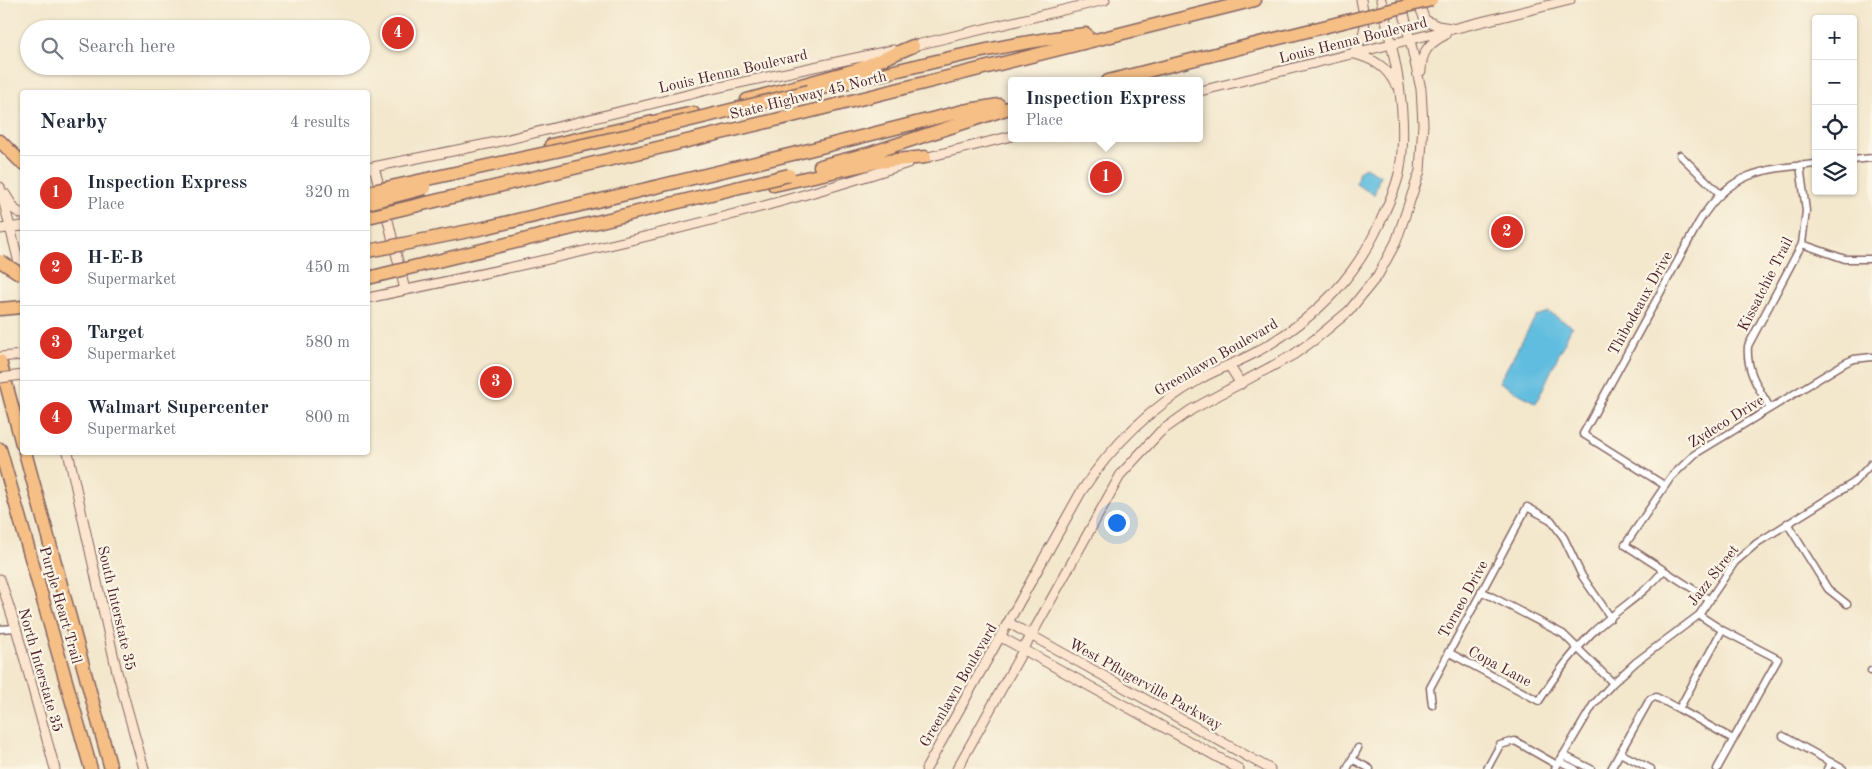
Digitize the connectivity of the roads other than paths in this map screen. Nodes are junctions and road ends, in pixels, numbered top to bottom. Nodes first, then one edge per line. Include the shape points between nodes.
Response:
1 (1105, 0) edge
2 (1255, 0) edge
3 (1361, 0) edge
4 (1381, 0) edge
5 (1401, 0) edge
6 (1417, 0) edge
7 (1431, 0) edge
8 (1570, 0) edge
9 (1456, 28) junction
10 (1133, 29) junction
11 (1410, 40) junction
12 (1392, 44) junction
13 (913, 46) junction
14 (1353, 54) junction
15 (1124, 77) edge
16 (1421, 88) junction
17 (1203, 90) edge
18 (1400, 92) junction
19 (1008, 103) edge
20 (1008, 108) edge
21 (1008, 137) edge
22 (0, 141) edge
23 (1680, 155) dead end
24 (925, 157) junction
25 (1872, 158) edge
26 (1857, 160) edge
27 (20, 161) edge
28 (1812, 164) edge
29 (1800, 165) junction
30 (371, 168) edge
31 (0, 185) edge
32 (370, 192) edge
33 (1719, 193) junction
34 (370, 202) edge
35 (20, 213) edge
36 (370, 217) edge
37 (20, 226) edge
38 (10, 228) junction
39 (0, 229) edge
40 (1802, 244) junction
41 (370, 251) edge
42 (1872, 259) edge
43 (0, 261) edge
44 (20, 267) edge
45 (20, 270) edge
46 (0, 272) edge
47 (20, 274) edge
48 (370, 276) edge
49 (370, 276) edge
50 (405, 290) junction
51 (370, 298) edge
52 (20, 307) edge
53 (0, 309) edge
54 (20, 355) edge
55 (0, 357) edge
56 (1872, 357) edge
57 (0, 361) edge
58 (1229, 365) junction
59 (20, 375) edge
60 (0, 378) edge
61 (1241, 384) junction
62 (1770, 408) junction
63 (20, 436) edge
64 (0, 449) edge
65 (26, 455) edge
66 (69, 455) edge
67 (1872, 463) edge
68 (1664, 486) junction
69 (1787, 523) junction
70 (1664, 570) junction
71 (0, 579) edge
72 (1481, 592) junction
73 (1710, 600) junction
74 (1847, 604) dead end
75 (1699, 615) junction
76 (1611, 618) junction
77 (1009, 623) junction
78 (16, 628) junction
79 (0, 629) edge
80 (1722, 630) junction
81 (1001, 636) junction
82 (1032, 636) junction
83 (1025, 649) junction
84 (1578, 649) junction
85 (1448, 652) junction
86 (1613, 682) junction
87 (1432, 705) dead end
88 (1680, 709) junction
89 (78, 722) junction
90 (1782, 736) dead end
91 (1734, 739) junction
92 (1358, 748) dead end
93 (1620, 752) junction
94 (1352, 759) junction
95 (1831, 762) junction
96 (1559, 763) edge
97 (1256, 766) edge
98 (1587, 768) edge
99 (55, 769) edge
100 (86, 769) edge
101 (91, 769) edge
102 (111, 769) edge
103 (144, 769) edge
104 (926, 769) edge
105 (957, 769) edge
106 (1239, 769) edge
107 (1270, 769) edge
108 (1347, 769) edge
109 (1370, 769) edge
110 (1487, 769) edge
111 (1575, 769) edge
112 (1611, 769) edge
113 (1651, 769) edge
114 (1716, 769) edge
115 (1827, 769) edge
116 (1843, 769) edge

1 - 13 main road, Louis Henna Boulevard
2 - 10 highway, State Highway 45 North
3 - 14 main road via 1366,23 1364,35
4 - 12 main road, Greenlawn Boulevard
5 - 11 main road
6 - 9 main road via 1425,20 1438,26
7 - 15 highway, bridge
8 - 9 main road, Louis Henna Boulevard
9 - 11 main road, Louis Henna Boulevard
9 - 16 main road via 1426,48 1421,59
10 - 32 highway, bridge via 1052,38
10 - 36 highway, State Highway 45 North, bridge via 788,117
11 - 12 main road, Louis Henna Boulevard
11 - 16 main road
12 - 14 main road, Louis Henna Boulevard
12 - 18 main road, Greenlawn Boulevard
13 - 30 main road, Louis Henna Boulevard via 711,88 497,142
13 - 34 highway, bridge via 859,69 707,111 551,145 452,180
14 - 17 main road, Louis Henna Boulevard
14 - 18 main road via 1368,57 1379,64 1390,73
16 - 61 main road via 1420,170 1396,242 1378,275 1349,311 1314,340
18 - 58 main road, Greenlawn Boulevard via 1400,169 1377,231 1362,257 1343,284 1298,326
19 - 41 highway, bridge via 484,228
20 - 48 highway, bridge via 871,153
21 - 24 main road
22 - 27 highway
23 - 33 street
24 - 49 highway, bridge via 877,162
24 - 50 main road via 815,193 681,228
25 - 26 street
28 - 29 street, Thibodeaux Drive
29 - 33 street, Thibodeaux Drive via 1759,171
29 - 40 street, Kissatchie Trail via 1806,211
30 - 50 main road
31 - 35 main road
31 - 38 main road
33 - 68 street, Thibodeaux Drive via 1699,222 1583,434
37 - 38 main road
38 - 39 main road
38 - 44 main road
40 - 42 street via 1845,259
40 - 62 street, Kissatchie Trail via 1748,346 1752,377
43 - 47 highway, bridge
45 - 46 highway, bridge
50 - 51 main road
52 - 53 highway
54 - 55 main road
56 - 62 street, Zydeco Drive via 1854,359
57 - 63 highway
58 - 61 main road
58 - 77 main road, Greenlawn Boulevard via 1201,378 1159,405 1106,456 1081,492
59 - 60 main road, bridge
61 - 82 main road via 1191,410 1160,432 1122,474
62 - 68 street, Zydeco Drive via 1695,454
64 - 89 highway, Purple Heart Trail
65 - 102 highway, Purple Heart Trail
66 - 103 main road, South Interstate 35 via 117,672
67 - 69 street, Jazz Street via 1853,483
68 - 70 street, Zydeco Drive via 1625,545
69 - 73 street, Jazz Street via 1742,554
69 - 74 street via 1828,589
70 - 73 street
70 - 76 street via 1647,590
71 - 78 main road, North Interstate 35
72 - 76 street, Torneo Drive via 1528,507 1551,520 1564,538 1582,576
72 - 84 street via 1563,634
72 - 85 street, Torneo Drive
73 - 75 street, Jazz Street
75 - 80 street
75 - 86 street, Jazz Street
76 - 84 street via 1592,632
77 - 81 main road, Greenlawn Boulevard
77 - 82 main road, West Pflugerville Parkway
78 - 79 street
78 - 99 main road, North Interstate 35
80 - 88 street
80 - 91 street via 1778,659
81 - 83 main road, West Pflugerville Parkway
81 - 104 main road, Greenlawn Boulevard
82 - 83 main road
82 - 97 main road, West Pflugerville Parkway
83 - 105 main road
83 - 106 main road, West Pflugerville Parkway
84 - 85 street, Copa Lane via 1539,701
84 - 86 street
85 - 87 street, Torneo Drive via 1430,688
86 - 96 street, Jazz Street via 1593,705
88 - 91 street
88 - 93 street via 1656,697 1650,699
89 - 100 highway
89 - 101 highway, Purple Heart Trail
90 - 95 street
91 - 114 street
92 - 94 street
93 - 112 street
93 - 113 street
94 - 108 street
94 - 109 street
95 - 115 street
95 - 116 street
96 - 98 street
96 - 110 street via 1515,741 1500,746
96 - 111 street
97 - 107 main road, West Pflugerville Parkway

